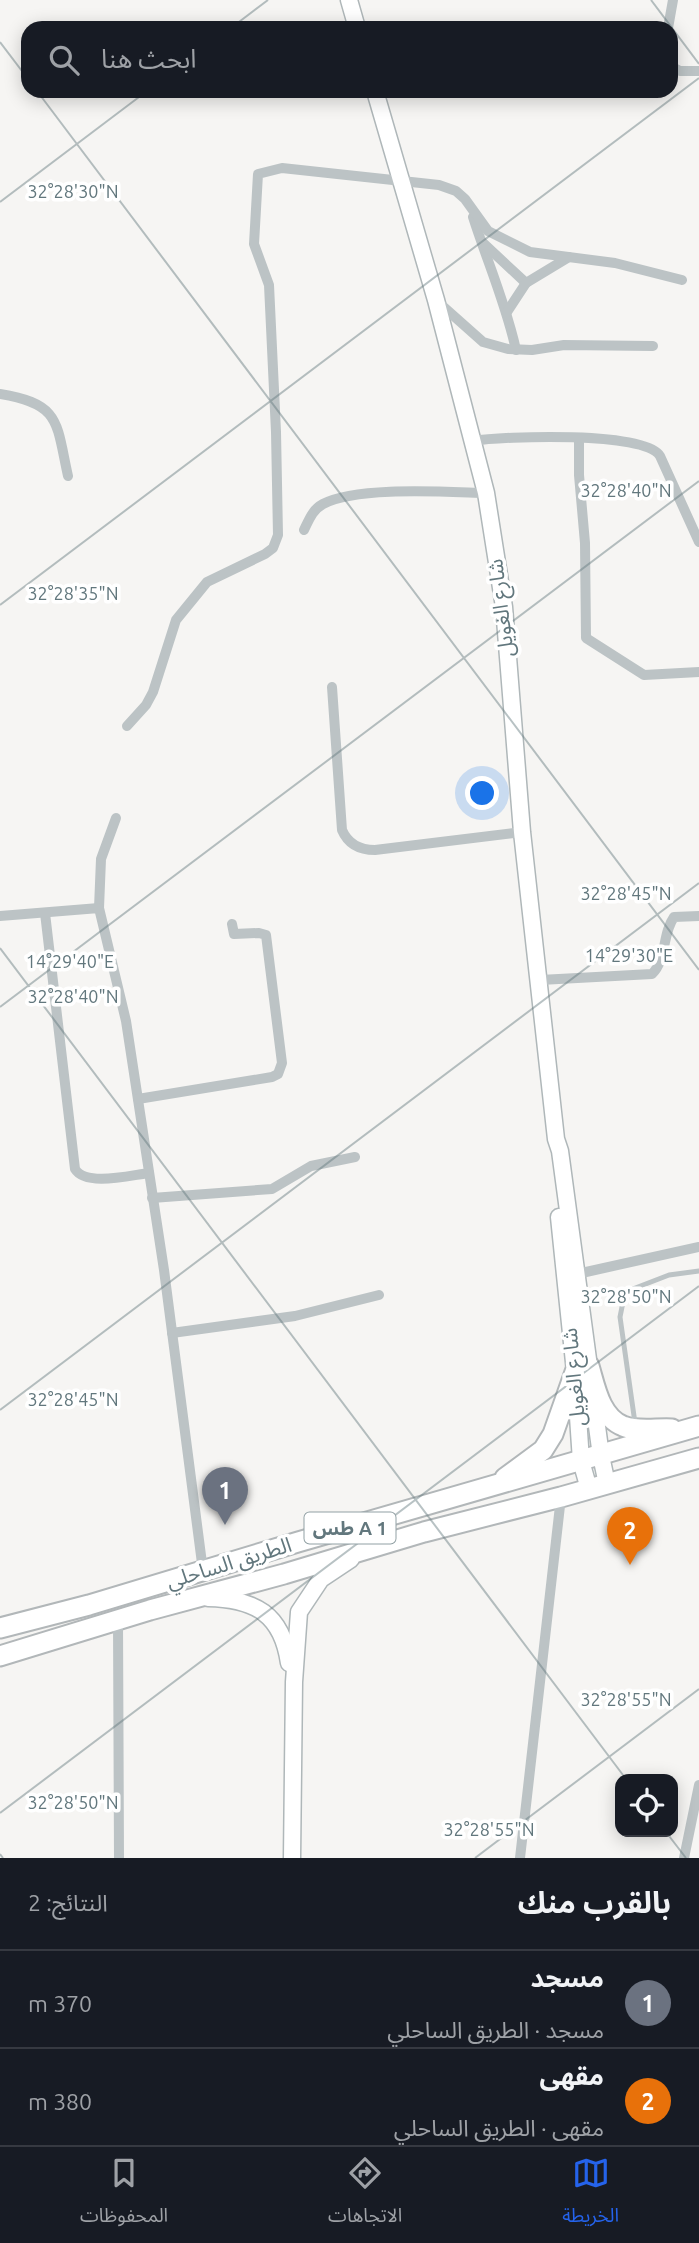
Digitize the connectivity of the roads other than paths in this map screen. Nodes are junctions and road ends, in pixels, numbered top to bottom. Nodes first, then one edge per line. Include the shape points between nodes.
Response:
1 (349, 0) edge
2 (673, 0) edge
3 (355, 21) edge
4 (669, 21) edge
5 (678, 70) edge
6 (699, 71) edge
7 (377, 98) edge
8 (402, 182) junction
9 (470, 207) junction
10 (480, 240) junction
11 (569, 257) junction
12 (682, 281) dead end
13 (526, 283) junction
14 (436, 300) junction
15 (507, 312) junction
16 (653, 346) dead end
17 (516, 349) junction
18 (0, 394) edge
19 (579, 438) junction
20 (473, 440) junction
21 (68, 476) dead end
22 (486, 493) junction
23 (304, 530) dead end
24 (699, 542) edge
25 (699, 672) edge
26 (332, 687) dead end
27 (127, 726) dead end
28 (116, 817) dead end
29 (522, 832) junction
30 (99, 908) junction
31 (45, 913) junction
32 (0, 916) edge
33 (699, 916) edge
34 (232, 924) dead end
35 (540, 981) junction
36 (138, 1099) junction
37 (556, 1139) junction
38 (355, 1157) dead end
39 (149, 1173) junction
40 (152, 1198) junction
41 (699, 1247) edge
42 (699, 1271) edge
43 (577, 1274) junction
44 (379, 1295) dead end
45 (172, 1333) junction
46 (582, 1369) junction
47 (636, 1428) junction
48 (693, 1428) edge
49 (601, 1456) junction
50 (699, 1458) edge
51 (581, 1461) junction
52 (491, 1487) junction
53 (598, 1487) junction
54 (561, 1497) junction
55 (369, 1548) junction
56 (203, 1571) junction
57 (196, 1598) junction
58 (118, 1621) junction
59 (0, 1628) edge
60 (0, 1657) edge
61 (294, 1682) junction
62 (699, 1785) edge
63 (119, 1858) edge
64 (292, 1858) edge
65 (520, 1858) edge
66 (684, 1858) edge

1 - 3 street
2 - 4 street
5 - 6 street
7 - 8 street, شارع الغويل
8 - 9 street via 456,191
8 - 14 street, شارع الغويل
8 - 27 street via 282,168 258,174 254,244 269,285 278,535 265,554 207,582 176,620 153,692
9 - 10 street
9 - 11 street via 488,231 511,244 530,252
10 - 13 street
10 - 15 street
11 - 12 street via 615,263
11 - 13 street
13 - 15 street
14 - 17 street via 483,342
14 - 20 street, شارع الغويل
15 - 17 street
16 - 17 street
18 - 21 street via 28,400 49,411 57,424
19 - 20 street
19 - 24 street via 647,446 658,452
19 - 25 street via 586,638 644,675
20 - 22 street, شارع الغويل
22 - 23 street via 351,496 323,503
22 - 29 street, شارع الغويل via 504,607
26 - 29 street via 342,830 348,841 375,850
28 - 30 street via 101,859
29 - 35 street, شارع الغويل
30 - 31 street
30 - 36 street via 126,1021
31 - 32 street
31 - 39 street via 75,1169 85,1178 99,1179
33 - 35 street via 674,917 661,961 652,974
34 - 36 street via 236,934 266,935 281,1069 272,1077
35 - 37 street, شارع الغويل
36 - 39 street
37 - 43 street, شارع الغويل
37 - 46 street, شارع الغويل via 552,1156
38 - 40 street via 311,1166 272,1189
39 - 40 street
40 - 45 street
41 - 43 street
42 - 47 lane via 669,1275 625,1292 620,1318
43 - 46 street, شارع الغويل
44 - 45 street via 295,1317
45 - 56 street
46 - 47 highway via 612,1420
46 - 49 street, شارع الغويل
46 - 51 street, شارع الغويل
46 - 52 highway via 542,1450
47 - 48 highway
48 - 49 highway, الطريق الساحلي / طس A 1
49 - 51 highway, الطريق الساحلي / طس A 1
49 - 53 street, شارع الغويل
50 - 53 highway, الطريق الساحلي / طس A 1
51 - 52 highway, الطريق الساحلي / طس A 1
51 - 53 street, شارع الغويل
52 - 56 highway, الطريق الساحلي / طس A 1
53 - 54 highway, الطريق الساحلي / طس A 1
54 - 55 highway, الطريق الساحلي / طس A 1
54 - 65 street
55 - 57 highway, الطريق الساحلي / طس A 1
55 - 61 street via 321,1578 306,1599 299,1612
56 - 59 highway, الطريق الساحلي / طس A 1
57 - 58 highway, الطريق الساحلي / طس A 1
57 - 61 street via 229,1598 262,1610 274,1620
58 - 60 highway, الطريق الساحلي / طس A 1
58 - 63 street
61 - 64 street
62 - 66 street

